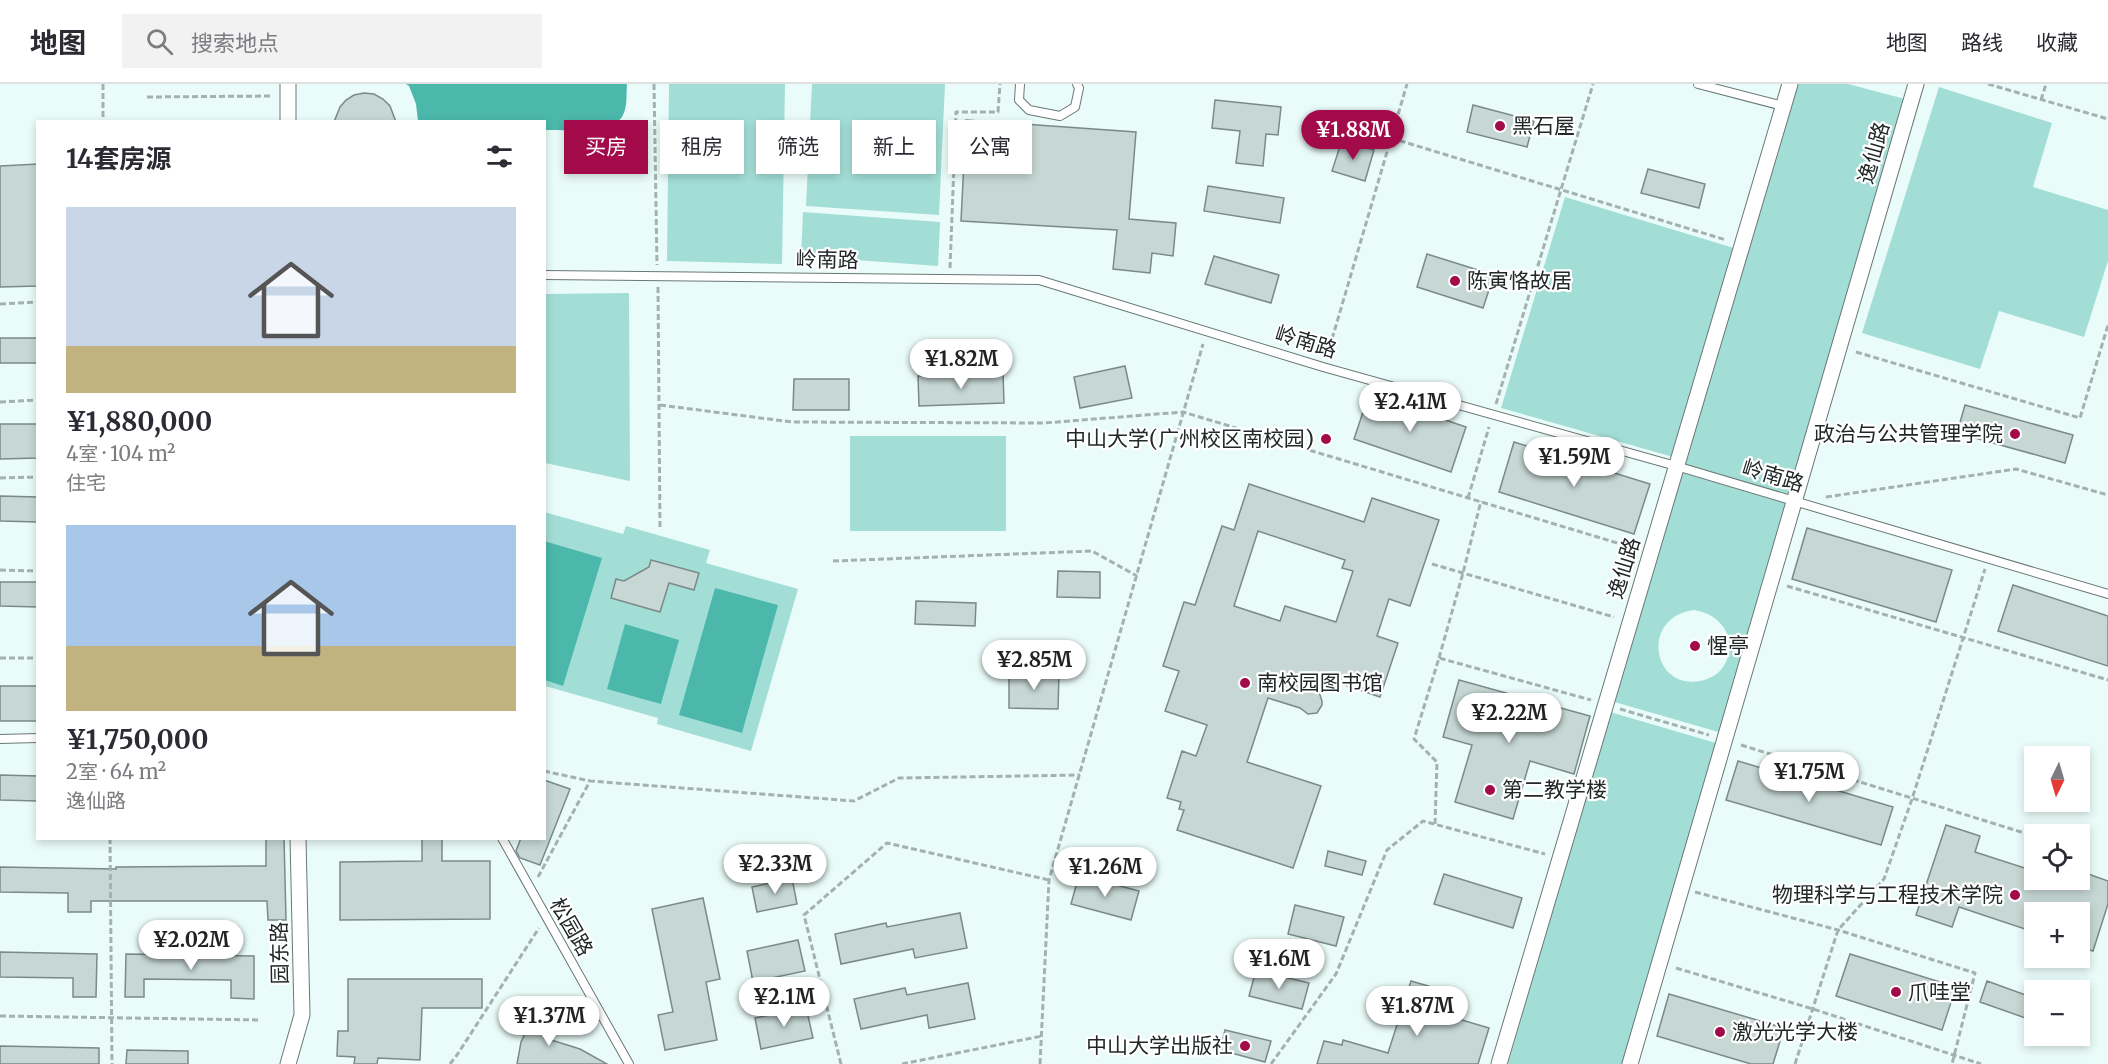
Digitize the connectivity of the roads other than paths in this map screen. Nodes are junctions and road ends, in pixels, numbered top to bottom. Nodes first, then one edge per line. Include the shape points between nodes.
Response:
1 (1020, 84) edge
2 (1077, 84) edge
3 (1698, 84) edge
4 (1790, 84) edge
5 (1916, 84) edge
6 (288, 90) edge
7 (1783, 106) junction
8 (288, 120) edge
9 (546, 275) edge
10 (1676, 466) junction
11 (1795, 501) junction
12 (2108, 594) edge
13 (36, 738) edge
14 (0, 739) edge
15 (298, 840) edge
16 (503, 840) edge
17 (288, 1064) edge
18 (629, 1064) edge
19 (1499, 1064) edge
20 (1630, 1064) edge

1 - 2 lane via 1019,100 1029,110 1060,116 1075,107
3 - 7 lane
4 - 7 street, 逸仙路
5 - 11 street, 逸仙路
6 - 8 street
7 - 10 street, 逸仙路
9 - 10 lane, 岭南路 via 1039,280 1323,367
10 - 11 lane, 岭南路
10 - 19 street, 逸仙路
11 - 12 lane, 岭南路
11 - 20 street, 逸仙路
13 - 14 lane
15 - 17 street, 园东路 via 302,1015
16 - 18 lane, 松园路

